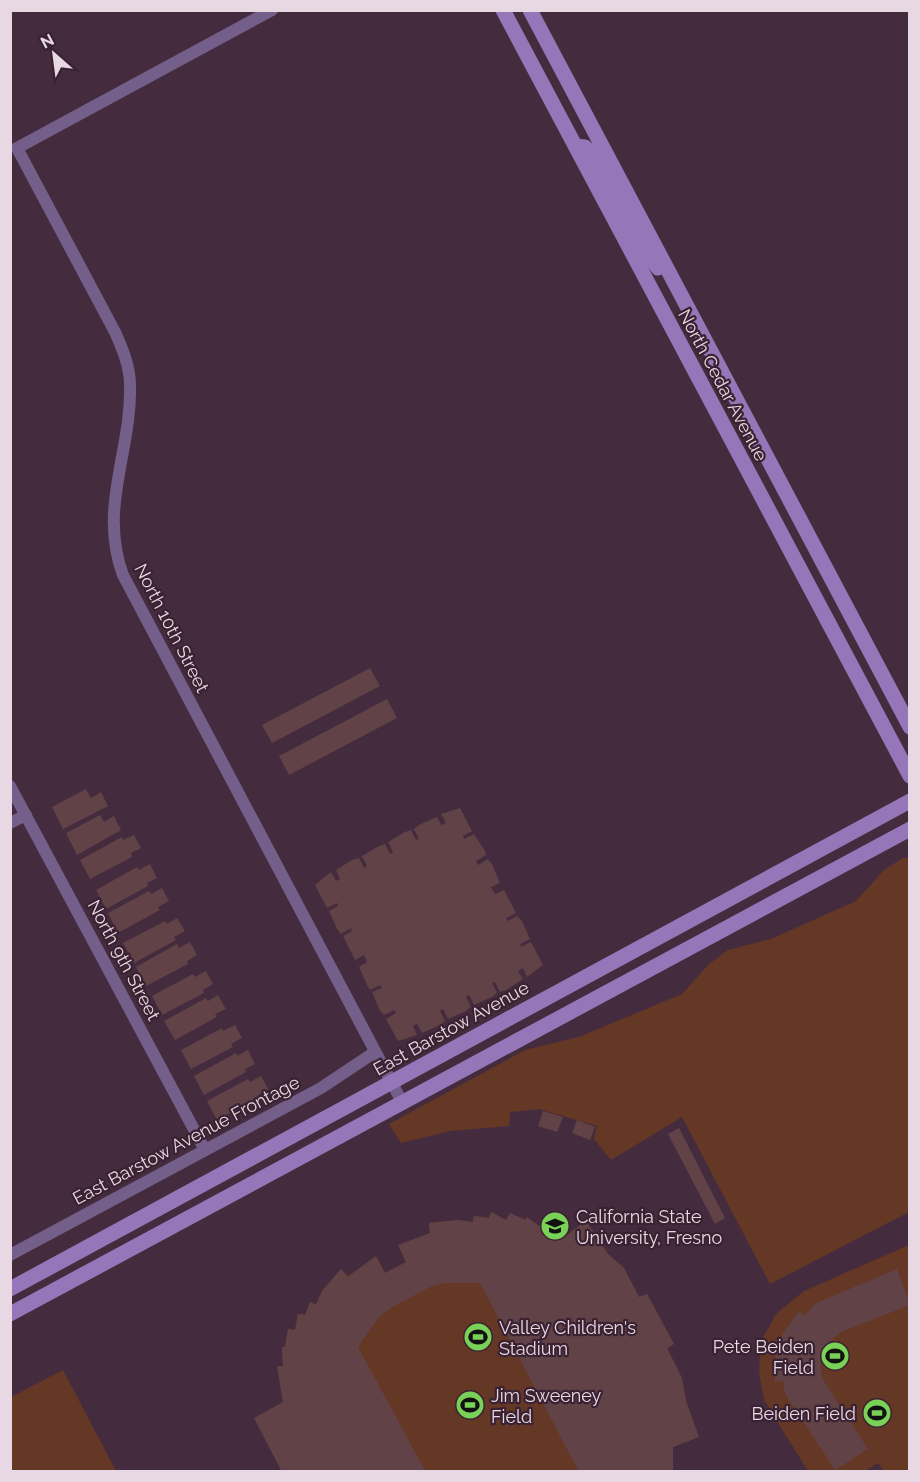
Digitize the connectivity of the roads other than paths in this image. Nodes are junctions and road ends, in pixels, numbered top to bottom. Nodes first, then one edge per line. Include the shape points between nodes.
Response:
1 (272, 10) edge
2 (504, 10) edge
3 (530, 10) edge
4 (575, 147) junction
5 (684, 301) junction
6 (909, 727) edge
7 (909, 776) edge
8 (10, 786) edge
9 (909, 801) edge
10 (26, 815) junction
11 (10, 823) edge
12 (909, 829) edge
13 (375, 1052) junction
14 (391, 1083) junction
15 (402, 1102) junction
16 (205, 1150) junction
17 (10, 1255) edge
18 (10, 1288) edge
19 (10, 1314) edge

1 - 13 street, North 10th Street via 17,148 115,332 126,361 130,384 128,410 112,513 115,554 123,575
2 - 4 main road, North Cedar Avenue
3 - 5 main road, North Cedar Avenue
4 - 5 main road via 585,147 592,154 645,250
4 - 7 main road, North Cedar Avenue
5 - 6 main road, North Cedar Avenue
8 - 10 street, North 9th Street
9 - 14 main road, East Barstow Avenue
10 - 11 street
10 - 16 street, North 9th Street
12 - 15 main road
13 - 14 street, North 10th Street
13 - 16 street, East Barstow Avenue Frontage via 321,1088
14 - 15 street, North 10th Street
14 - 18 main road, East Barstow Avenue
15 - 19 main road
16 - 17 street, East Barstow Avenue Frontage

